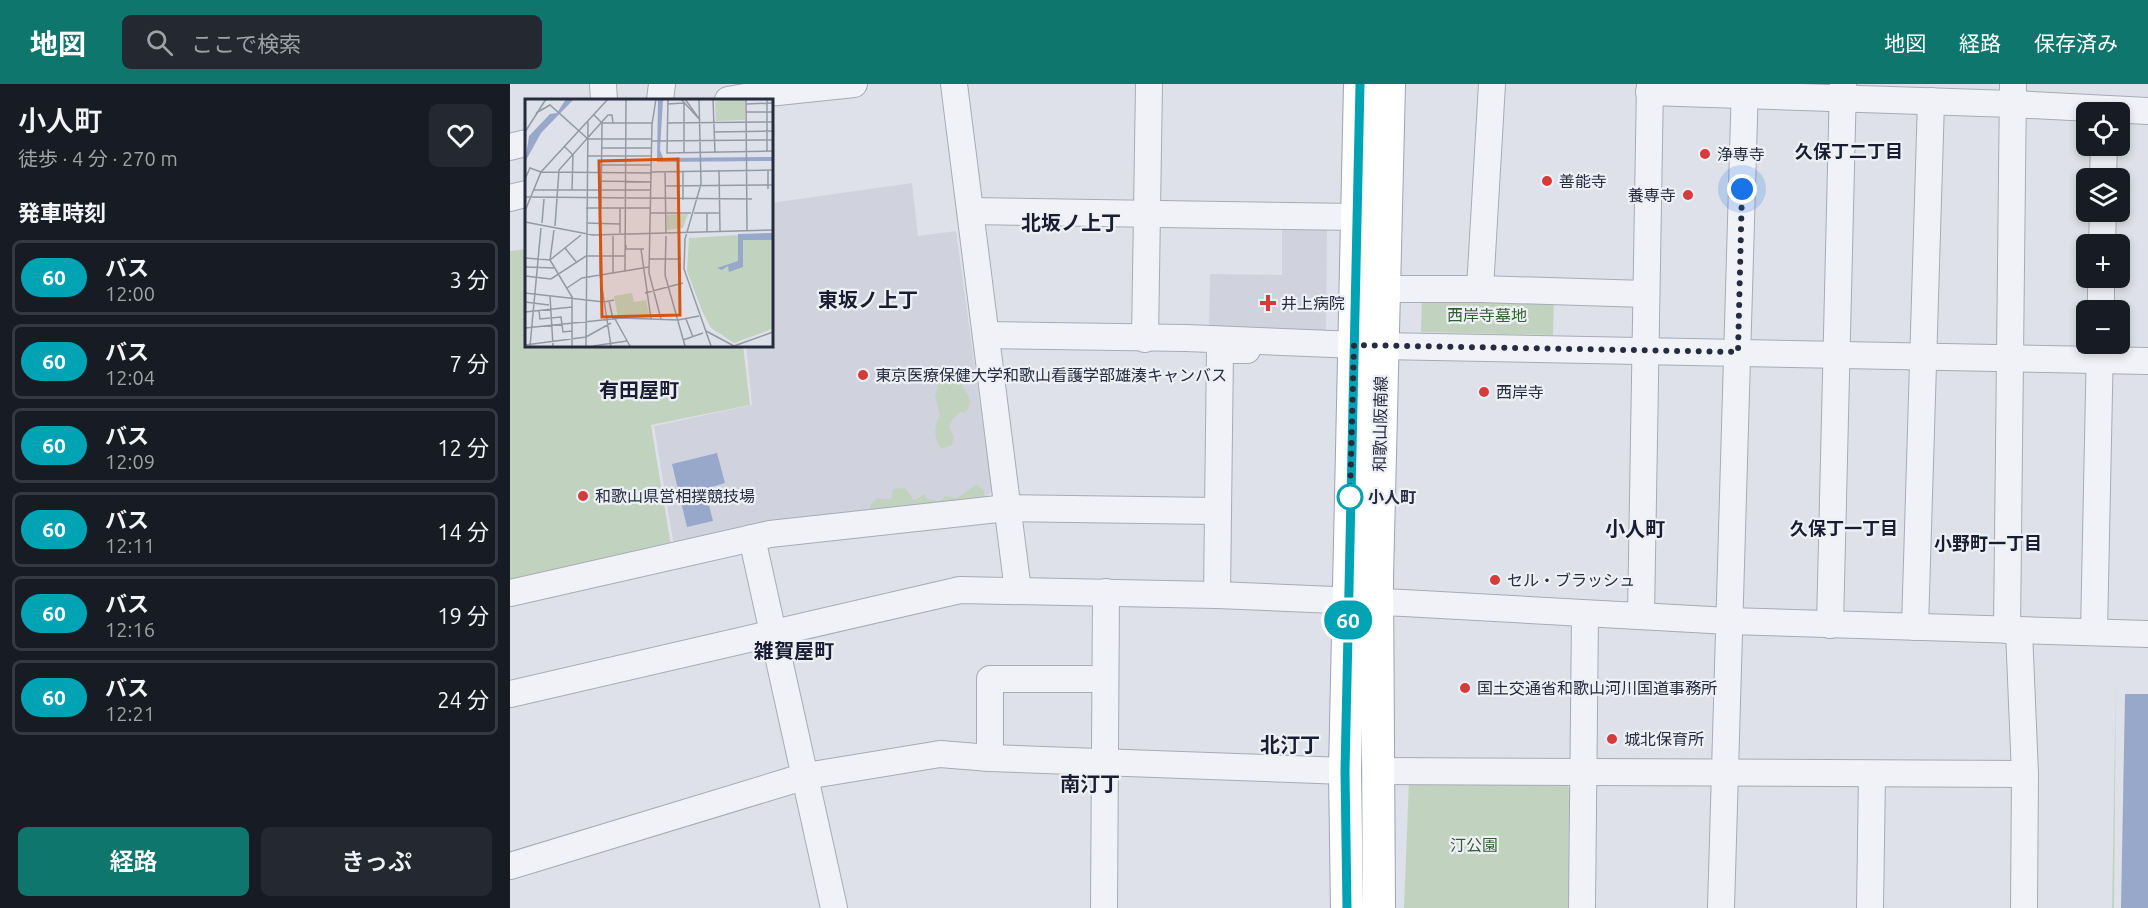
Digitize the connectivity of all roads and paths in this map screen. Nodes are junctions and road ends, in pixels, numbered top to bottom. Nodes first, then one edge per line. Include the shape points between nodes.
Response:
1 (603, 84) edge
2 (662, 84) edge
3 (854, 84) edge
4 (954, 84) edge
5 (1149, 84) edge
6 (1360, 84) edge
7 (1389, 84) edge
8 (1492, 84) edge
9 (1649, 88) edge
10 (1744, 90) edge
11 (1843, 91) edge
12 (2013, 94) edge
13 (604, 99) edge
14 (660, 99) edge
15 (734, 99) edge
16 (1931, 101) junction
17 (2076, 106) edge
18 (2130, 111) edge
19 (2148, 111) edge
20 (525, 143) edge
21 (510, 147) edge
22 (525, 194) edge
23 (510, 198) edge
24 (971, 211) junction
25 (1148, 214) junction
26 (1357, 217) junction
27 (1383, 289) junction
28 (1480, 289) junction
29 (1646, 294) junction
30 (986, 335) junction
31 (1145, 339) junction
32 (1288, 342) junction
33 (1368, 346) junction
34 (1644, 351) junction
35 (1738, 352) junction
36 (2076, 354) edge
37 (2100, 354) edge
38 (2112, 354) edge
39 (1836, 355) junction
40 (1925, 357) junction
41 (2010, 359) junction
42 (2148, 360) edge
43 (1007, 508) junction
44 (1217, 511) junction
45 (752, 538) junction
46 (1018, 591) junction
47 (510, 592) edge
48 (1106, 592) junction
49 (1217, 595) junction
50 (1362, 601) junction
51 (1585, 614) junction
52 (1641, 616) junction
53 (1729, 621) junction
54 (1830, 625) junction
55 (1915, 627) junction
56 (2013, 630) junction
57 (2094, 632) junction
58 (773, 633) junction
59 (2148, 634) edge
60 (1105, 679) junction
61 (510, 694) edge
62 (990, 758) junction
63 (1106, 761) junction
64 (1582, 770) junction
65 (1345, 771) junction
66 (1378, 771) junction
67 (1724, 772) junction
68 (1872, 774) junction
69 (2025, 774) junction
70 (806, 776) junction
71 (510, 866) edge
72 (834, 908) edge
73 (1104, 908) edge
74 (1347, 908) edge
75 (1379, 908) edge
76 (1582, 908) edge
77 (1721, 908) edge
78 (1870, 908) edge
79 (2024, 908) edge

1 - 13 street
2 - 14 street
3 - 15 street
4 - 24 street
5 - 25 street
6 - 26 main road, 和歌山阪南線
7 - 27 main road, 和歌山阪南線
8 - 28 street
9 - 10 street
9 - 29 street
10 - 11 street
10 - 35 street
11 - 16 street
11 - 39 street
12 - 16 street
12 - 17 street
12 - 41 street
16 - 40 street
18 - 19 street
20 - 21 street
22 - 23 street
24 - 25 street
24 - 30 street
25 - 26 street
25 - 31 street
26 - 33 main road, 和歌山阪南線
27 - 28 street
27 - 33 main road, 和歌山阪南線
28 - 29 street
29 - 34 street
30 - 31 street
30 - 43 street
31 - 32 street
32 - 33 street
32 - 44 street via 1263,351 1220,350
33 - 34 street
33 - 50 main road, 和歌山阪南線
34 - 35 street
34 - 52 street
35 - 39 street
35 - 53 street
36 - 41 street
37 - 57 street
38 - 42 street
39 - 40 street
39 - 54 street
40 - 41 street
40 - 55 street
41 - 56 street
43 - 44 street
43 - 45 street
43 - 46 street
44 - 49 street
45 - 47 street
45 - 58 street
46 - 48 street
46 - 58 street via 960,590
48 - 49 street
48 - 60 street
49 - 50 street
50 - 51 street
50 - 65 main road, 和歌山阪南線
50 - 66 main road, 和歌山阪南線
51 - 52 street
51 - 64 street
52 - 53 street
53 - 54 street
53 - 67 street
54 - 55 street
55 - 56 street
56 - 57 street
56 - 69 street
57 - 59 street
58 - 61 street
58 - 70 street
60 - 62 street via 990,679
60 - 63 street
62 - 63 street
62 - 70 street via 940,754
63 - 65 street
63 - 73 street
64 - 66 street
64 - 67 street
64 - 76 street
65 - 74 main road, 和歌山阪南線
66 - 75 main road, 和歌山阪南線
67 - 68 street
67 - 77 street
68 - 69 street
68 - 78 street
69 - 79 street
70 - 71 street
70 - 72 street

